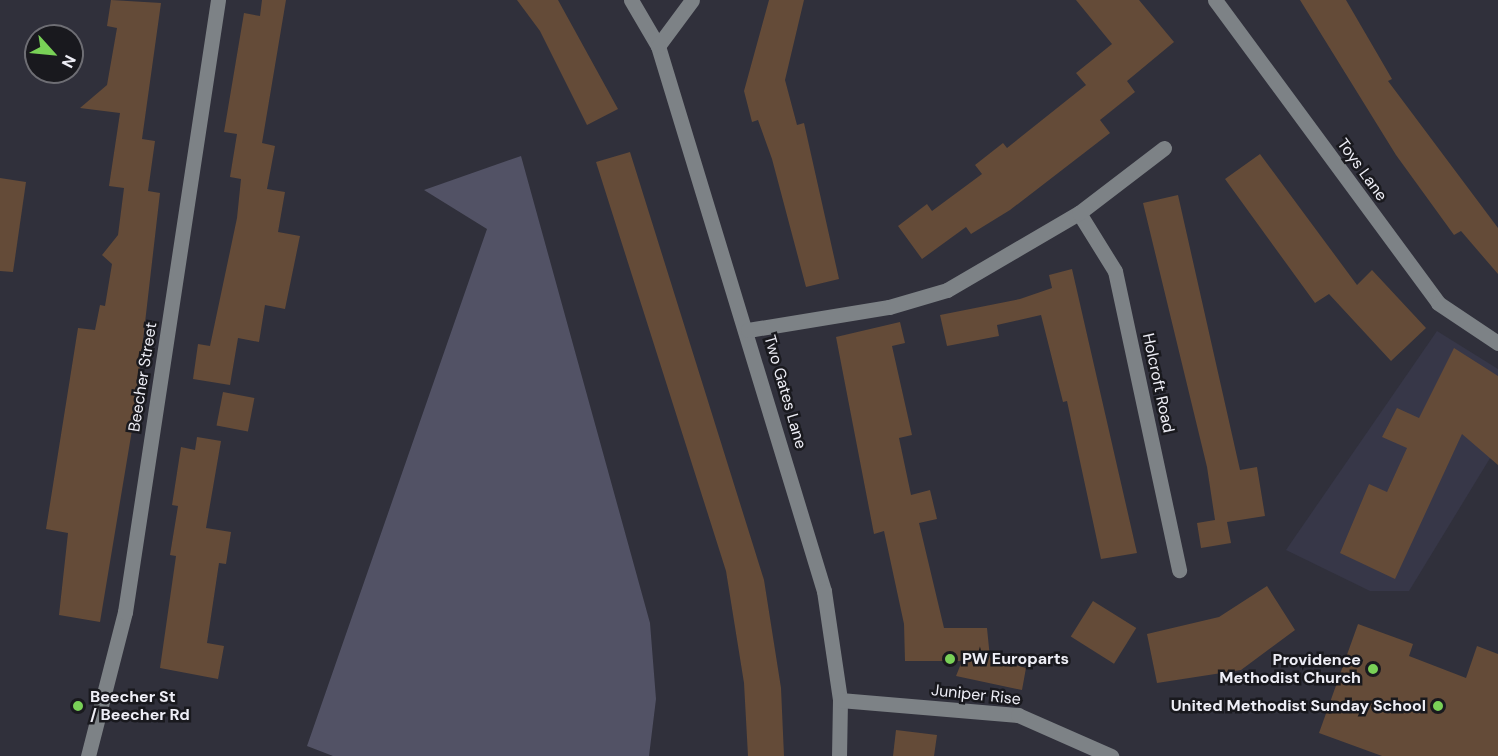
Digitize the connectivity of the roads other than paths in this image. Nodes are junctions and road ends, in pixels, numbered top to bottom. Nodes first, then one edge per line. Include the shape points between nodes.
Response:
1 (218, 0) edge
2 (631, 0) edge
3 (692, 0) edge
4 (1215, 0) edge
5 (658, 46) junction
6 (1164, 148) dead end
7 (1079, 213) junction
8 (748, 330) junction
9 (1498, 343) edge
10 (1179, 570) dead end
11 (840, 700) junction
12 (1105, 754) edge
13 (88, 756) edge
14 (839, 756) edge

1 - 13 street, Beecher Street via 125,612
2 - 5 street, Two Gates Lane
3 - 5 street
4 - 9 street, Toys Lane via 1438,303
5 - 8 street, Two Gates Lane
6 - 7 street
7 - 8 street via 947,290 889,307
7 - 10 street, Holcroft Road via 1115,271
8 - 11 street, Two Gates Lane via 824,591
11 - 12 street, Juniper Rise via 1018,715
11 - 14 street, Two Gates Lane

